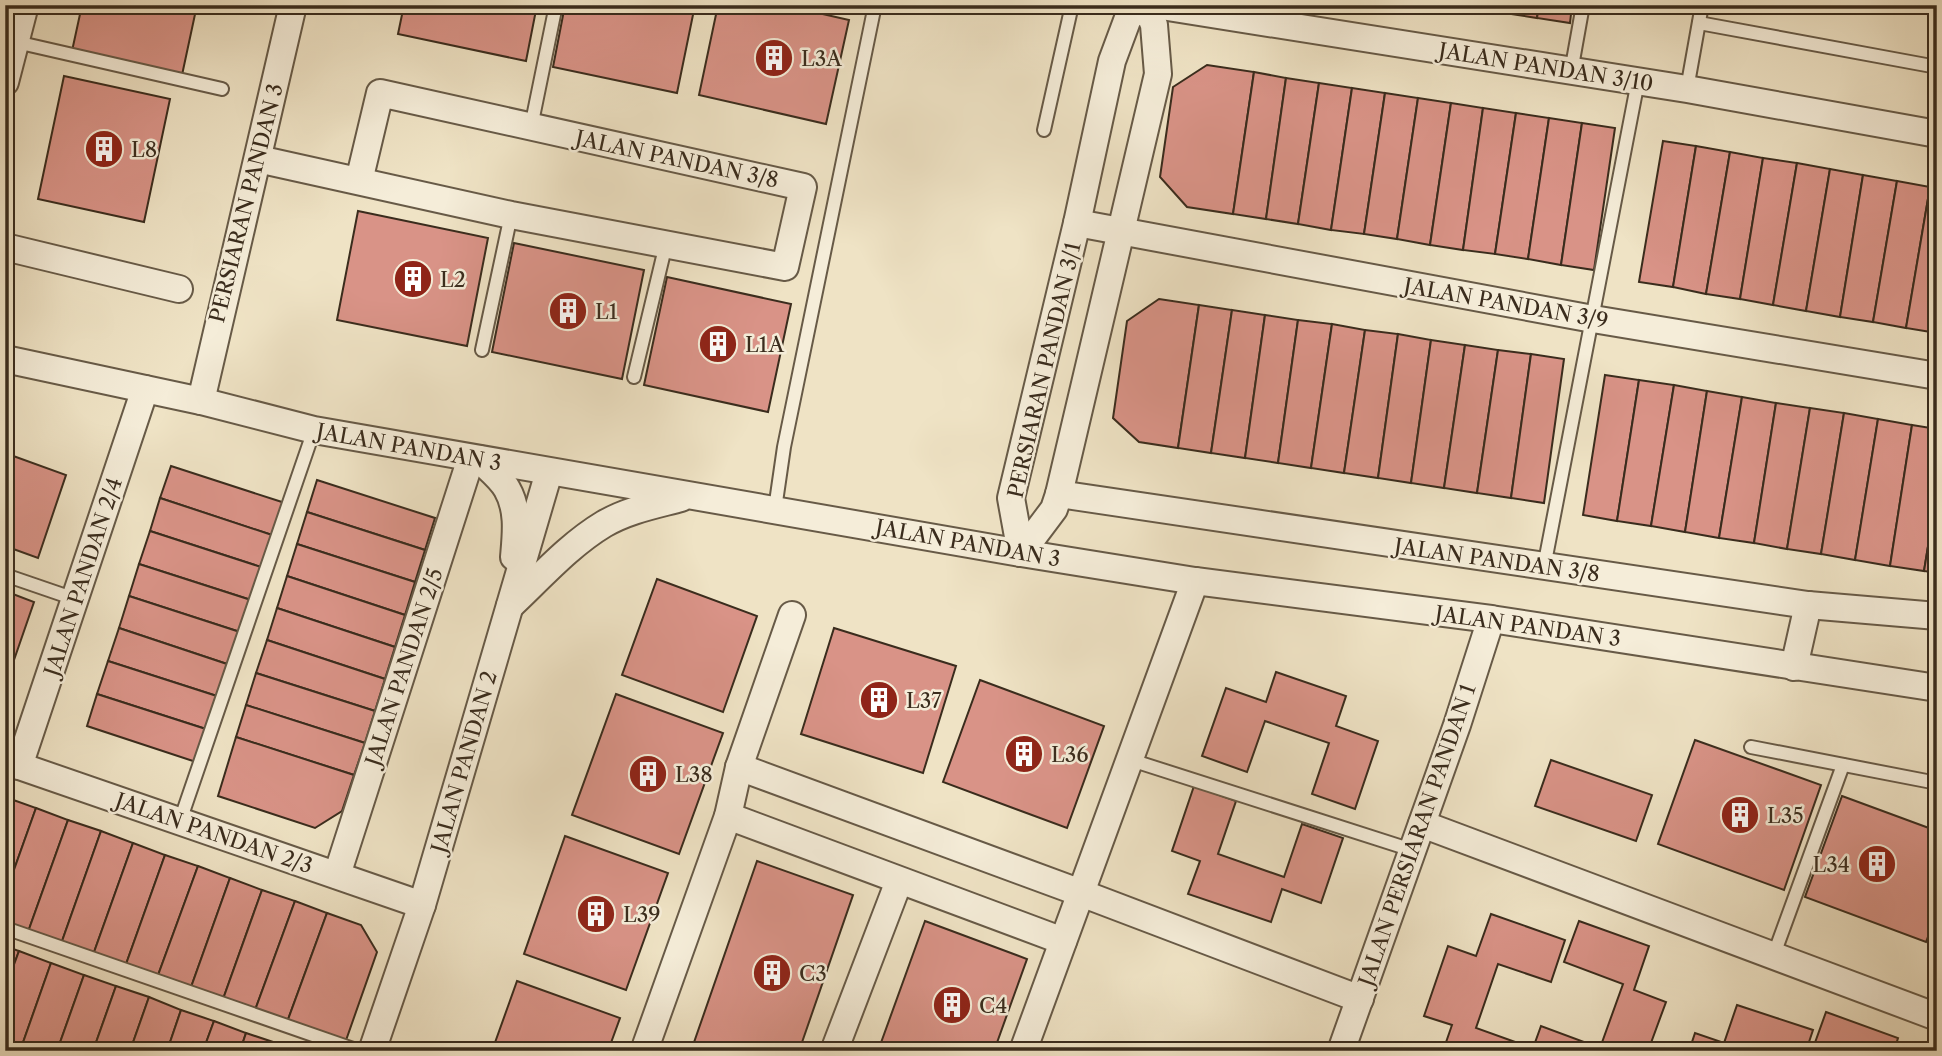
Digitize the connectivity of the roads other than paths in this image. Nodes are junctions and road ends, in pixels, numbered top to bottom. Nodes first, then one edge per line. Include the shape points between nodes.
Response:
1 (25, 5) edge
2 (293, 5) edge
3 (556, 5) edge
4 (875, 5) edge
5 (1072, 5) edge
6 (1145, 5) edge
7 (1155, 5) edge
8 (1583, 5) edge
9 (1702, 5) edge
10 (1928, 5) edge
11 (1937, 7) edge
12 (1699, 23) junction
13 (16, 42) junction
14 (1937, 67) edge
15 (1571, 72) junction
16 (1637, 81) junction
17 (5, 82) edge
18 (222, 89) dead end
19 (1687, 89) junction
20 (531, 127) junction
21 (1044, 130) dead end
22 (1937, 134) edge
23 (258, 159) junction
24 (359, 181) junction
25 (511, 215) junction
26 (1077, 223) junction
27 (1122, 232) junction
28 (666, 243) junction
29 (5, 247) edge
30 (179, 289) dead end
31 (1593, 319) junction
32 (482, 350) dead end
33 (5, 359) edge
34 (1937, 376) edge
35 (634, 377) dead end
36 (145, 388) junction
37 (201, 401) junction
38 (314, 430) junction
39 (475, 459) junction
40 (549, 472) junction
41 (1059, 494) junction
42 (692, 496) junction
43 (775, 509) junction
44 (1021, 553) junction
45 (1544, 567) junction
46 (5, 575) edge
47 (1195, 581) junction
48 (76, 600) junction
49 (1808, 605) junction
50 (509, 607) junction
51 (792, 615) dead end
52 (1937, 616) edge
53 (1491, 619) junction
54 (1794, 667) junction
55 (1937, 688) edge
56 (1751, 747) dead end
57 (1131, 760) junction
58 (12, 764) edge
59 (1843, 765) junction
60 (739, 767) junction
61 (1937, 783) edge
62 (728, 816) junction
63 (180, 821) junction
64 (1422, 824) junction
65 (1412, 850) junction
66 (337, 875) junction
67 (899, 881) junction
68 (1081, 893) junction
69 (422, 905) junction
70 (5, 928) edge
71 (1063, 941) junction
72 (1773, 957) junction
73 (1360, 999) junction
74 (1934, 1009) edge
75 (359, 1051) edge
76 (372, 1051) edge
77 (644, 1051) edge
78 (834, 1051) edge
79 (1023, 1051) edge
80 (1341, 1051) edge

1 - 13 street
2 - 23 street, PERSIARAN PANDAN 3
3 - 20 lane
4 - 43 lane
5 - 21 lane
6 - 26 street, PERSIARAN PANDAN 3/1 via 1128,18 1112,61
6 - 27 street, PERSIARAN PANDAN 3/1 via 1154,25 1158,74
7 - 15 street, JALAN PANDAN 3/10
8 - 15 lane
9 - 12 lane
10 - 11 lane
12 - 14 lane
12 - 19 lane
13 - 17 street
13 - 18 lane
15 - 16 street, JALAN PANDAN 3/10
16 - 19 street, JALAN PANDAN 3/10
16 - 31 lane
19 - 22 street, JALAN PANDAN 3/10
20 - 24 street, JALAN PANDAN 3/8 via 380,93
20 - 28 street, JALAN PANDAN 3/8 via 803,187 785,267
23 - 24 street, JALAN PANDAN 3/8
23 - 37 street, PERSIARAN PANDAN 3
24 - 25 street, JALAN PANDAN 3/8
25 - 28 street, JALAN PANDAN 3/8
25 - 32 lane
26 - 27 street, JALAN PANDAN 3/9
26 - 44 street, PERSIARAN PANDAN 3/1 via 1011,498
27 - 31 street, JALAN PANDAN 3/9
27 - 41 street, PERSIARAN PANDAN 3/1
28 - 35 lane
29 - 30 street
31 - 34 street, JALAN PANDAN 3/9
31 - 45 lane
33 - 36 street, JALAN PANDAN 3
36 - 37 street, JALAN PANDAN 3
36 - 48 street, JALAN PANDAN 2/4
37 - 38 street, JALAN PANDAN 3
38 - 39 street, JALAN PANDAN 3
38 - 63 lane
39 - 40 street, JALAN PANDAN 3
39 - 50 street via 506,488 514,510 517,530
39 - 66 street, JALAN PANDAN 2/5
40 - 42 street, JALAN PANDAN 3
40 - 50 street, JALAN PANDAN 2
41 - 44 street, PERSIARAN PANDAN 3/1 via 1054,509
41 - 45 street, JALAN PANDAN 3/8
42 - 43 street, JALAN PANDAN 3
42 - 50 street via 637,509 605,523
43 - 44 street, JALAN PANDAN 3
44 - 47 street, JALAN PANDAN 3
45 - 49 street, JALAN PANDAN 3/8
46 - 48 lane
47 - 53 street, JALAN PANDAN 3
47 - 57 street
48 - 58 street, JALAN PANDAN 2/4
49 - 52 street, JALAN PANDAN 3/8
49 - 54 street
50 - 69 street, JALAN PANDAN 2
51 - 60 street
53 - 54 street, JALAN PANDAN 3
53 - 64 street, JALAN PERSIARAN PANDAN 1
54 - 55 street, JALAN PANDAN 3
56 - 59 lane
57 - 65 lane
57 - 68 street
58 - 63 street, JALAN PANDAN 2/3
59 - 61 lane
59 - 72 lane
60 - 62 street
60 - 68 street
62 - 67 street
62 - 77 street
63 - 66 street, JALAN PANDAN 2/3
64 - 65 street, JALAN PERSIARAN PANDAN 1
64 - 72 street
65 - 73 street, JALAN PERSIARAN PANDAN 1
66 - 69 street, JALAN PANDAN 2/3
67 - 71 street
67 - 78 street
68 - 71 street
68 - 73 street
69 - 76 street, JALAN PANDAN 2
70 - 75 lane
71 - 79 street
72 - 74 street
73 - 80 street, JALAN PERSIARAN PANDAN 1

